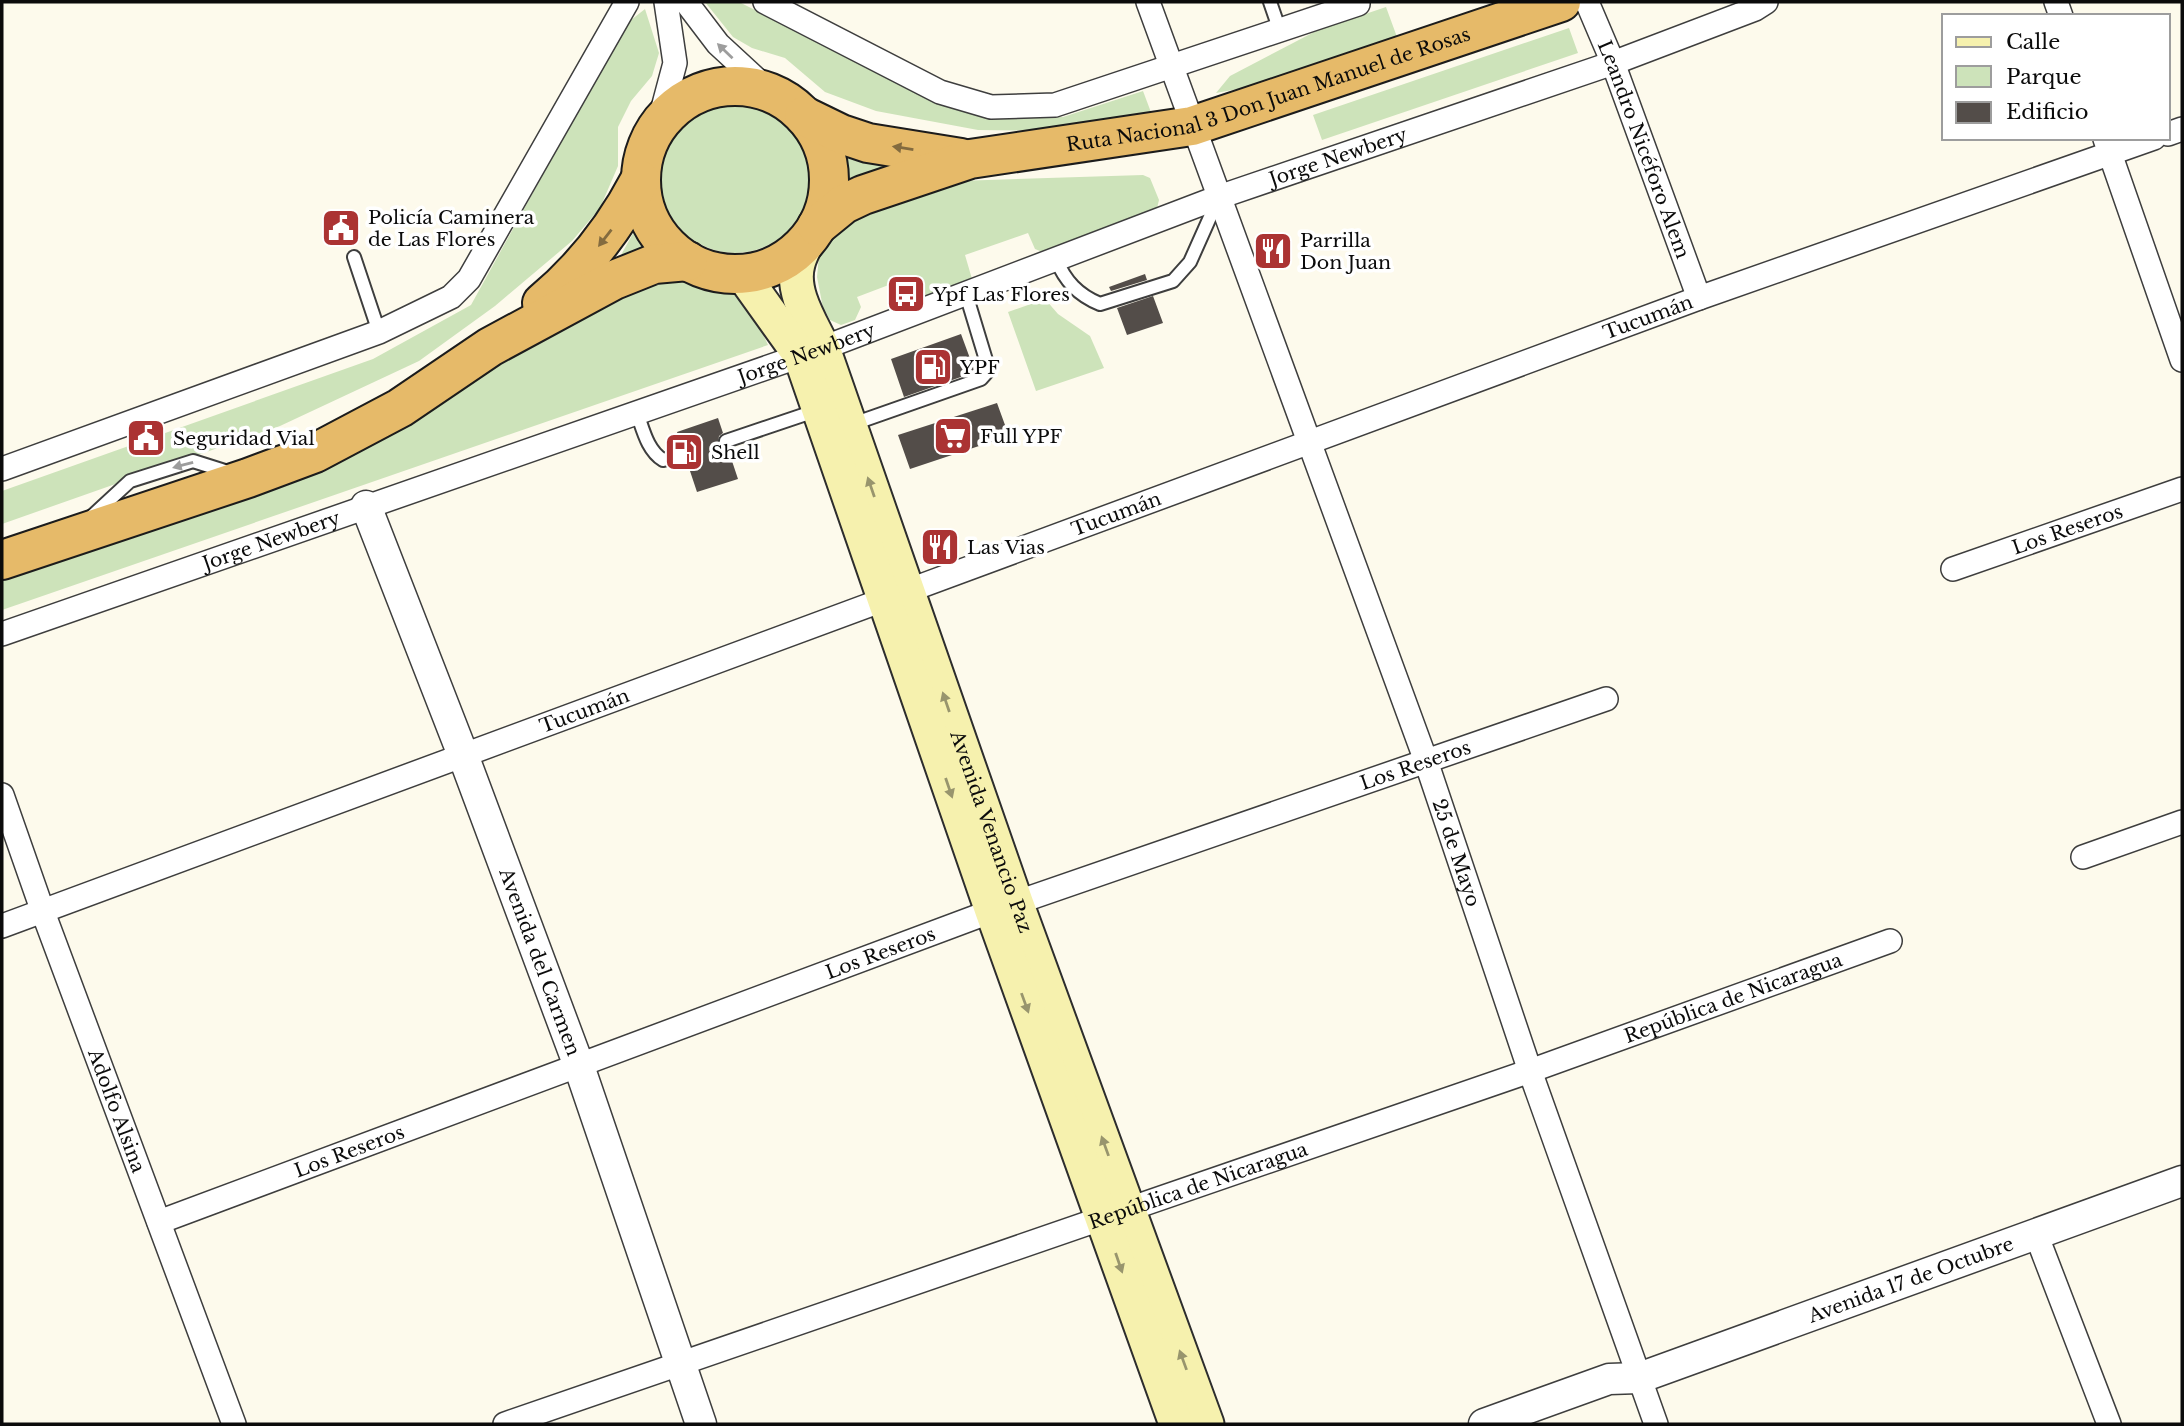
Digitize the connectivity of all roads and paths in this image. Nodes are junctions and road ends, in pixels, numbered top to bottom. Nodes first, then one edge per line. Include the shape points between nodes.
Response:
1 (627, 2) edge
2 (666, 2) edge
3 (686, 2) edge
4 (765, 2) edge
5 (1148, 2) edge
6 (1270, 2) edge
7 (1561, 2) edge
8 (1587, 2) edge
9 (1766, 2) edge
10 (1358, 3) edge
11 (1280, 31) junction
12 (1613, 63) junction
13 (1171, 68) junction
14 (771, 93) junction
15 (804, 116) junction
16 (659, 123) junction
17 (1192, 126) junction
18 (2141, 140) edge
19 (2107, 145) edge
20 (970, 159) junction
21 (640, 180) junction
22 (1219, 197) junction
23 (813, 232) junction
24 (354, 257) dead end
25 (1056, 259) junction
26 (688, 261) junction
27 (742, 274) junction
28 (966, 294) junction
29 (1699, 298) junction
30 (379, 332) junction
31 (491, 347) junction
32 (812, 352) junction
33 (2182, 360) edge
34 (819, 410) junction
35 (637, 413) junction
36 (850, 425) junction
37 (726, 441) dead end
38 (1310, 442) junction
39 (684, 454) dead end
40 (2, 469) edge
41 (2182, 489) edge
42 (366, 506) junction
43 (2, 560) edge
44 (1953, 569) dead end
45 (895, 595) junction
46 (2, 634) edge
47 (1606, 699) dead end
48 (463, 755) junction
49 (1426, 761) junction
50 (2, 795) edge
51 (2182, 822) edge
52 (2083, 857) dead end
53 (1004, 906) junction
54 (43, 912) junction
55 (2, 926) edge
56 (1890, 942) dead end
57 (579, 1066) junction
58 (1530, 1072) junction
59 (2182, 1181) edge
60 (1116, 1214) junction
61 (159, 1222) junction
62 (2036, 1234) junction
63 (680, 1363) junction
64 (1639, 1378) junction
65 (234, 1424) edge
66 (505, 1424) edge
67 (701, 1424) edge
68 (1176, 1424) edge
69 (1207, 1424) edge
70 (1484, 1424) edge
71 (1538, 1424) edge
72 (1656, 1424) edge
73 (2109, 1424) edge

1 - 30 street via 470,279 451,298
2 - 16 street via 675,63
14 -> 3 street via 718,44
4 - 13 street via 940,92 992,107 1055,105
5 - 13 street, 25 de Mayo
6 - 11 lane
7 - 17 highway, Ruta Nacional 3 Don Juan Manuel de Rosas
8 - 12 street, Leandro Nicéforo Alem
9 - 12 street, Jorge Newbery
10 - 11 street
11 - 13 street
12 - 22 street, Jorge Newbery
12 - 29 street, Leandro Nicéforo Alem
13 - 17 street, 25 de Mayo
14 - 15 highway
14 - 16 highway via 722,86 677,105
20 -> 15 highway, Ruta Nacional 3 Don Juan Manuel de Rosas via 868,143
15 - 23 highway via 821,141 828,169 827,198
16 - 21 highway via 645,150
17 - 20 highway, Ruta Nacional 3 Don Juan Manuel de Rosas
17 - 22 street, 25 de Mayo
18 - 19 street, Tucumán
19 - 29 street, Tucumán
19 - 33 street
20 - 23 highway, Ruta Nacional 3 Don Juan Manuel de Rosas via 863,195 844,204
21 - 26 highway via 653,227
21 -> 31 highway via 606,238 568,282
22 - 25 street, Jorge Newbery
22 - 25 lane via 1190,262 1174,281 1100,304 1084,297 1063,276
22 - 38 street, 25 de Mayo
23 - 27 highway via 779,263
23 - 32 main road, Avenida Venancio Paz via 797,265 796,280
24 - 30 lane
25 - 28 street, Jorge Newbery
26 - 27 highway via 714,272
26 - 31 highway via 654,264 614,281
27 - 32 main road, Avenida Venancio Paz
28 - 32 street, Jorge Newbery
28 - 36 lane via 989,370 981,379
29 - 38 street, Tucumán
30 - 40 street
31 - 43 highway via 400,408 315,453
32 - 34 main road, Avenida Venancio Paz
32 - 35 street, Jorge Newbery
32 - 36 main road, Avenida Venancio Paz
34 - 37 lane
34 - 45 main road, Avenida Venancio Paz
35 - 39 lane via 657,457 663,460
35 - 42 street, Jorge Newbery
45 -> 36 main road, Avenida Venancio Paz
38 - 45 street, Tucumán
38 - 49 street, 25 de Mayo
41 - 44 street, Los Reseros
42 - 46 street, Jorge Newbery
42 - 48 street, Avenida del Carmen
45 - 48 street, Tucumán
45 - 53 main road, Avenida Venancio Paz
47 - 49 street, Los Reseros
48 - 54 street, Tucumán
48 - 57 street, Avenida del Carmen
49 - 53 street, Los Reseros
49 - 58 street, 25 de Mayo
50 - 54 street, Adolfo Alsina
51 - 52 street
53 - 57 street, Los Reseros
53 - 60 main road, Avenida Venancio Paz
54 - 55 street, Tucumán
54 - 61 street, Adolfo Alsina
56 - 58 street, República de Nicaragua
57 - 61 street, Los Reseros
57 - 63 street, Avenida del Carmen
58 - 60 street, República de Nicaragua
58 - 64 street, 25 de Mayo
59 - 62 street, Avenida 17 de Octubre
60 - 63 street, República de Nicaragua
60 -> 68 main road, Avenida Venancio Paz
69 -> 60 main road, Avenida Venancio Paz
61 - 65 street, Adolfo Alsina
62 - 64 street, Avenida 17 de Octubre
62 - 73 street
63 - 66 street, República de Nicaragua
63 - 67 street, Avenida del Carmen
64 - 70 street, Avenida 17 de Octubre via 1609,1379
64 - 71 street, Avenida 17 de Octubre via 1616,1396
64 - 72 street, 25 de Mayo

